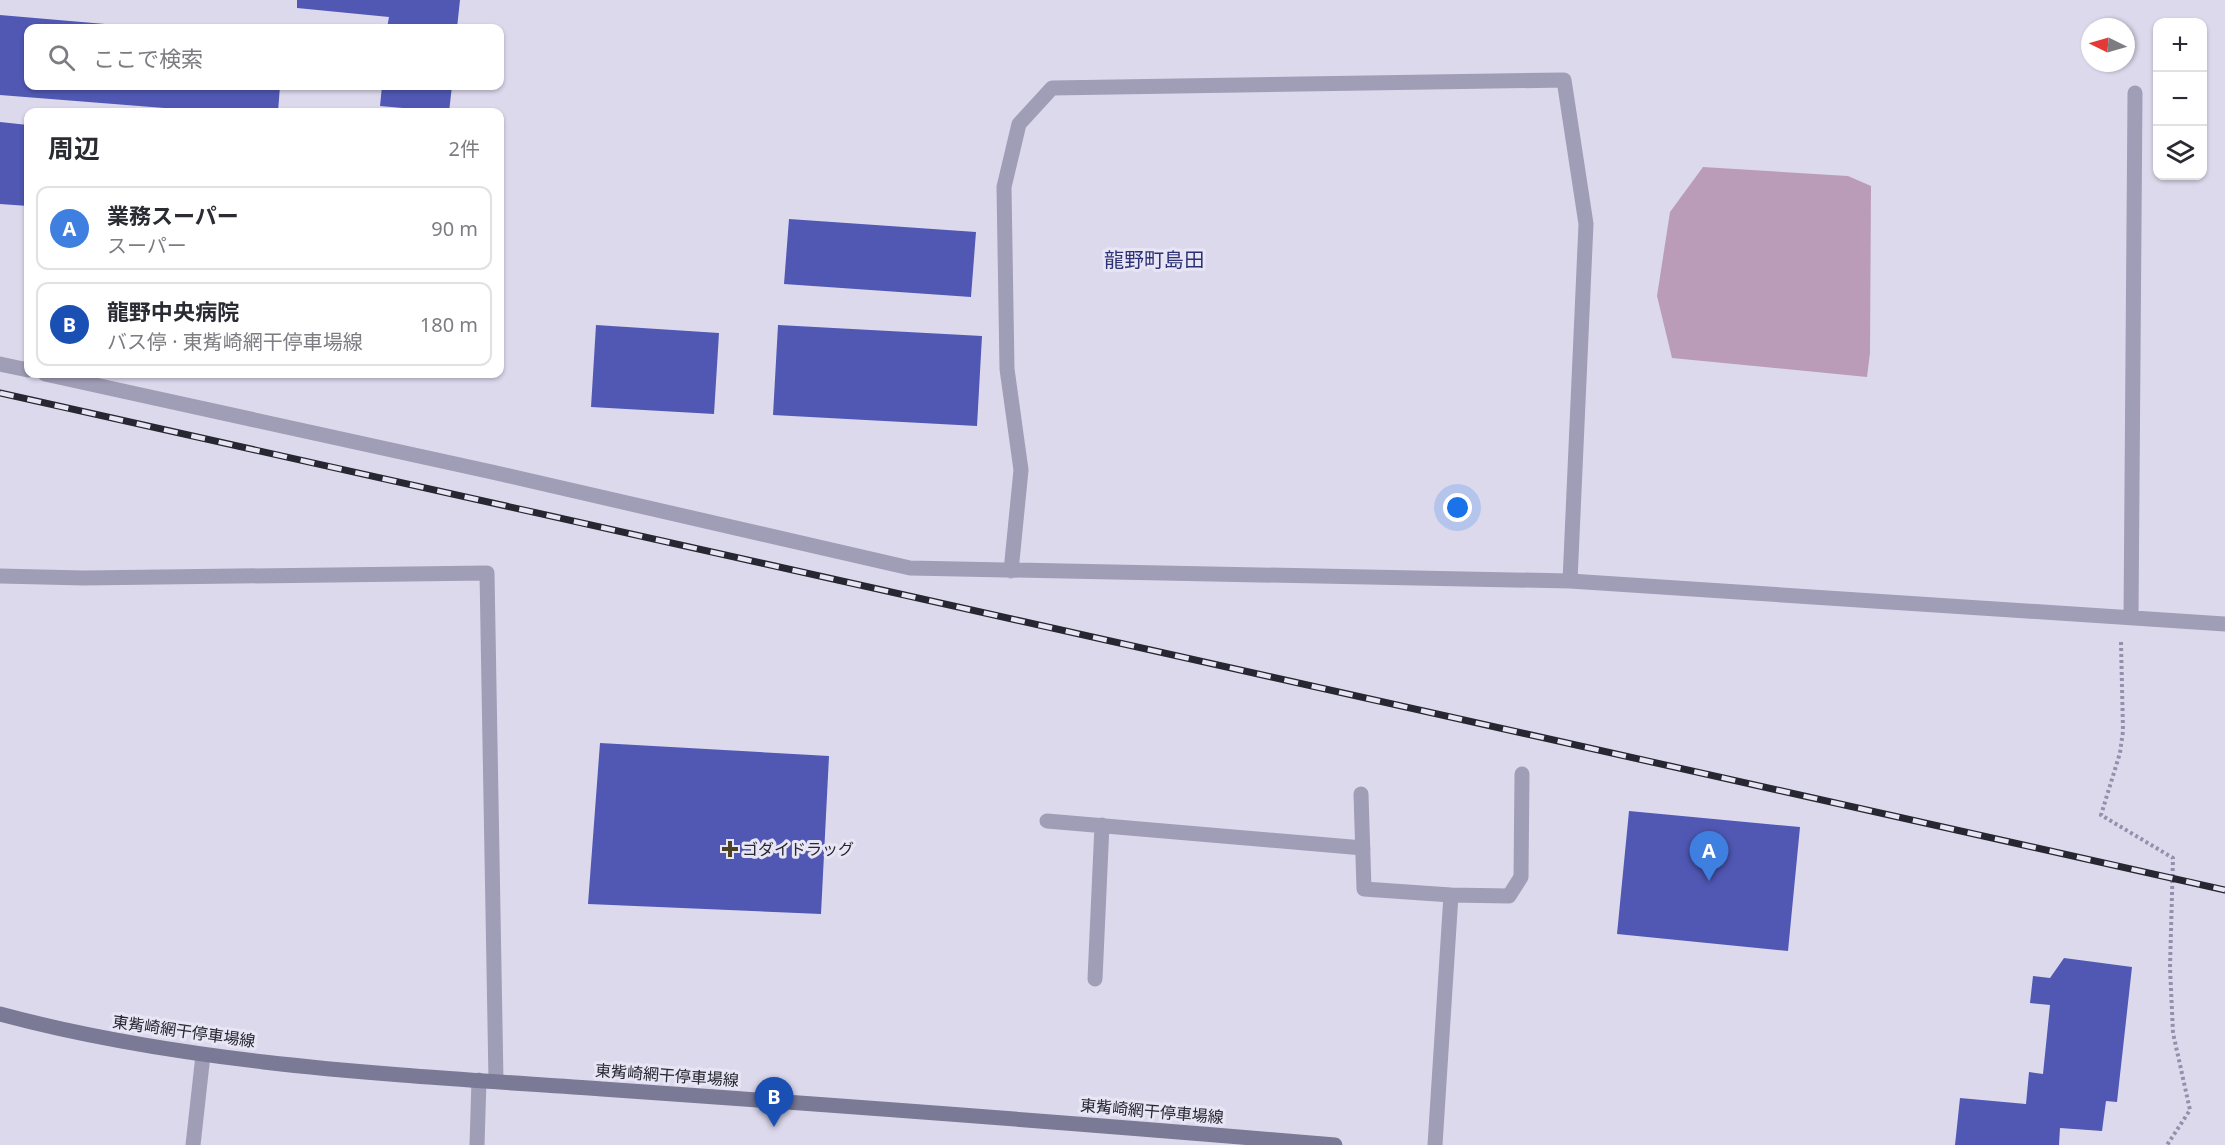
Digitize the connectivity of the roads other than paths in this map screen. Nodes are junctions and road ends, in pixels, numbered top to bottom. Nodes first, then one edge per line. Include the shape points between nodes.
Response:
1 (2135, 93) dead end
2 (0, 364) edge
3 (24, 369) edge
4 (63, 378) edge
5 (1011, 571) junction
6 (0, 576) edge
7 (1570, 581) junction
8 (2126, 617) junction
9 (2225, 624) edge
10 (1522, 774) dead end
11 (1361, 794) dead end
12 (1047, 821) dead end
13 (1102, 825) junction
14 (1363, 848) junction
15 (1451, 895) junction
16 (1095, 979) dead end
17 (0, 1014) edge
18 (203, 1055) junction
19 (479, 1080) junction
20 (496, 1081) junction
21 (193, 1145) edge
22 (477, 1145) edge
23 (1335, 1145) edge
24 (1434, 1145) edge

1 - 8 street
2 - 3 street
4 - 5 street via 910,568
5 - 7 street
5 - 7 street via 1021,470 1007,369 1004,187 1019,124 1052,88 1564,80 1586,224
6 - 20 street via 487,573
7 - 8 street
8 - 9 street
10 - 15 street via 1521,877 1509,896
11 - 14 street
12 - 13 street
13 - 14 street
13 - 16 street
14 - 15 street via 1364,889
15 - 24 street
17 - 18 main road, 東觜崎網干停車場線 via 58,1029
18 - 19 main road, 東觜崎網干停車場線
18 - 21 street
19 - 20 main road, 東觜崎網干停車場線
19 - 22 street
20 - 23 main road, 東觜崎網干停車場線

